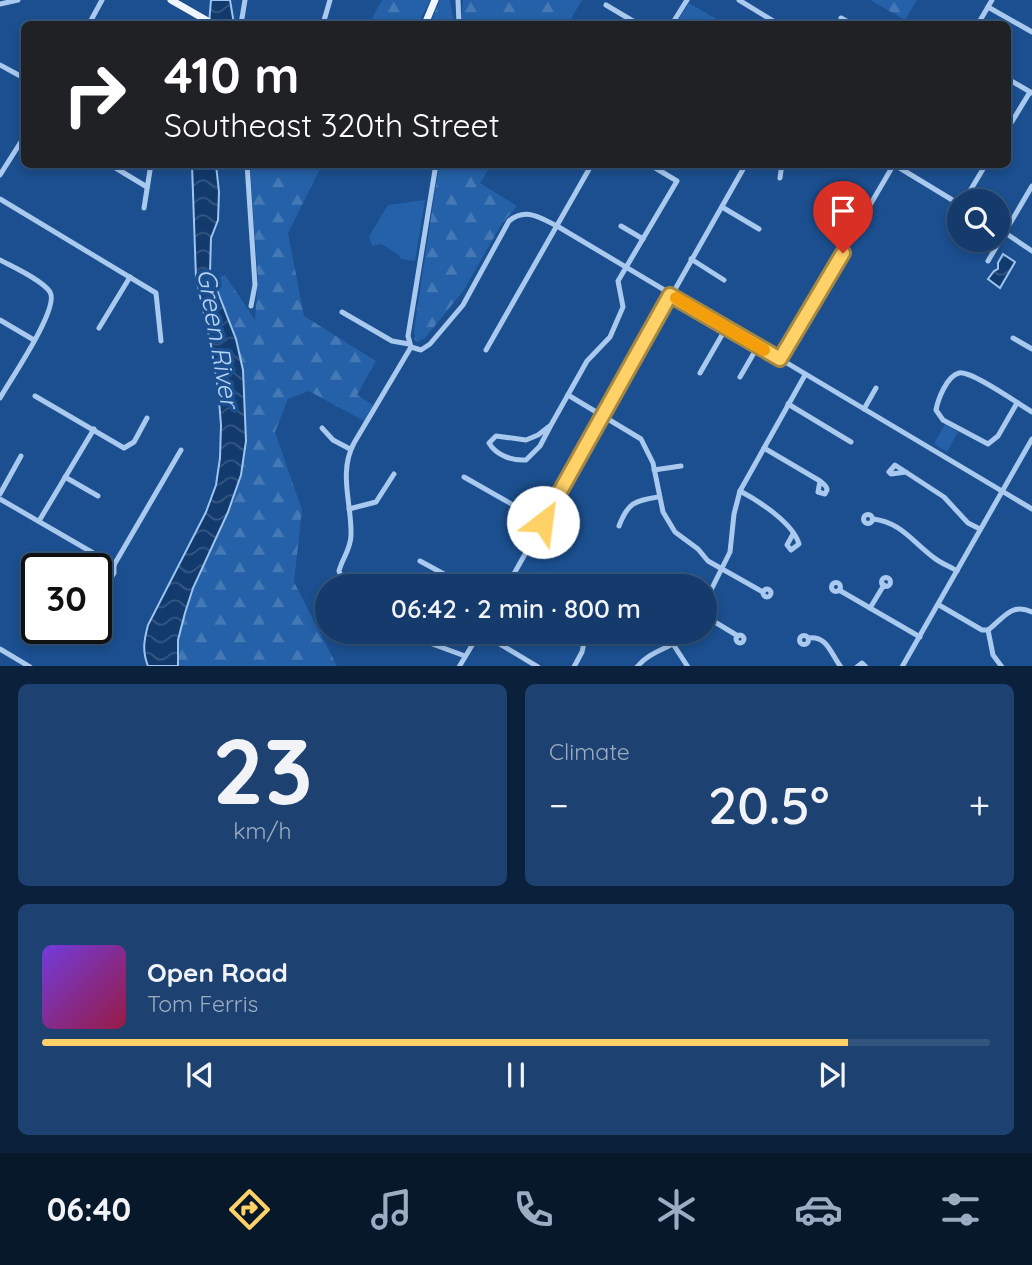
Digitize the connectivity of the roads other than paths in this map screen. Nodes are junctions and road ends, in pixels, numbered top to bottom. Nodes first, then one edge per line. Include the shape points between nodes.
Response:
1 (18, 0) edge
2 (102, 0) edge
3 (171, 0) edge
4 (246, 0) edge
5 (330, 0) edge
6 (435, 0) edge
7 (458, 0) edge
8 (687, 0) edge
9 (739, 0) edge
10 (992, 0) edge
11 (0, 4) edge
12 (606, 5) dead end
13 (988, 7) junction
14 (624, 16) junction
15 (841, 18) dead end
16 (91, 21) edge
17 (208, 21) edge
18 (242, 21) edge
19 (324, 21) edge
20 (426, 21) edge
21 (459, 21) edge
22 (621, 21) edge
23 (633, 21) edge
24 (674, 21) edge
25 (773, 21) edge
26 (846, 21) edge
27 (980, 21) edge
28 (1032, 32) edge
29 (0, 65) edge
30 (21, 76) edge
31 (1011, 81) edge
32 (1031, 92) edge
33 (1011, 123) edge
34 (21, 142) edge
35 (116, 168) edge
36 (150, 168) edge
37 (247, 168) edge
38 (435, 168) edge
39 (590, 168) edge
40 (655, 168) edge
41 (744, 168) edge
42 (781, 168) edge
43 (892, 168) edge
44 (899, 168) edge
45 (984, 168) edge
46 (0, 175) edge
47 (779, 178) dead end
48 (147, 187) junction
49 (1032, 187) edge
50 (971, 189) edge
51 (947, 197) edge
52 (0, 200) edge
53 (722, 206) junction
54 (144, 208) dead end
55 (1010, 224) edge
56 (557, 226) junction
57 (621, 226) dead end
58 (760, 229) dead end
59 (1010, 236) edge
60 (643, 239) junction
61 (1032, 251) edge
62 (993, 252) edge
63 (691, 259) junction
64 (0, 260) edge
65 (988, 261) dead end
66 (625, 269) junction
67 (130, 277) junction
68 (724, 280) dead end
69 (670, 295) junction
70 (251, 306) dead end
71 (342, 312) dead end
72 (0, 320) edge
73 (99, 328) dead end
74 (726, 328) junction
75 (1013, 338) dead end
76 (34, 340) junction
77 (161, 341) dead end
78 (410, 345) junction
79 (758, 346) junction
80 (1032, 349) edge
81 (486, 350) dead end
82 (780, 359) junction
83 (700, 373) dead end
84 (805, 375) junction
85 (740, 377) dead end
86 (0, 381) edge
87 (7, 385) junction
88 (876, 388) dead end
89 (568, 395) junction
90 (35, 396) dead end
91 (0, 397) edge
92 (1017, 403) junction
93 (788, 404) junction
94 (864, 409) junction
95 (1032, 412) edge
96 (604, 415) junction
97 (148, 418) dead end
98 (551, 425) junction
99 (322, 428) dead end
100 (94, 429) junction
101 (1032, 439) edge
102 (851, 442) dead end
103 (764, 448) junction
104 (350, 449) junction
105 (181, 450) dead end
106 (1024, 453) junction
107 (21, 456) dead end
108 (1032, 456) edge
109 (681, 467) dead end
110 (654, 470) junction
111 (906, 472) dead end
112 (394, 474) dead end
113 (65, 477) junction
114 (464, 477) dead end
115 (820, 481) dead end
116 (740, 491) junction
117 (1002, 491) junction
118 (0, 494) edge
119 (98, 496) dead end
120 (658, 497) junction
121 (0, 499) edge
122 (349, 509) junction
123 (1032, 509) edge
124 (873, 519) dead end
125 (39, 522) junction
126 (543, 522) junction
127 (619, 526) dead end
128 (980, 529) junction
129 (793, 534) dead end
130 (420, 561) dead end
131 (114, 565) junction
132 (723, 569) junction
133 (957, 571) junction
134 (342, 574) edge
135 (444, 574) edge
136 (514, 574) edge
137 (112, 576) edge
138 (717, 580) edge
139 (884, 585) dead end
140 (839, 590) dead end
141 (763, 592) dead end
142 (939, 605) junction
143 (870, 608) junction
144 (1032, 612) edge
145 (717, 623) edge
146 (988, 630) junction
147 (738, 636) dead end
148 (920, 637) junction
149 (808, 638) dead end
150 (432, 644) edge
151 (472, 644) edge
152 (500, 644) edge
153 (584, 644) edge
154 (673, 644) joint
155 (0, 649) edge
156 (465, 656) junction
157 (20, 664) edge
158 (460, 666) edge
159 (536, 666) edge
160 (575, 666) edge
161 (638, 666) edge
162 (687, 666) edge
163 (840, 666) edge
164 (903, 666) edge
165 (1001, 666) edge

1 - 11 street
2 - 16 street
3 - 17 main road
4 - 18 street
5 - 19 street
6 - 20 main road
7 - 21 street
8 - 24 street
9 - 25 street
10 - 13 street
12 - 14 street
13 - 27 street
13 - 28 street
14 - 22 street
14 - 23 street
15 - 26 street
29 - 30 street
31 - 32 street
32 - 33 street
34 - 46 street
35 - 48 street
36 - 48 street
37 - 70 street via 255,285
38 - 78 street
39 - 56 street
40 - 60 street via 677,181
41 - 53 street
42 - 47 street
43 - 82 street
44 - 51 street
45 - 50 street
48 - 54 street
49 - 55 street
52 - 67 street
53 - 58 street
53 - 63 street
56 - 66 street
56 - 78 street via 536,215 520,214 506,225 458,312 425,348 416,350
56 - 81 street
57 - 60 street
59 - 61 street
60 - 66 street
62 - 65 street
63 - 68 street
63 - 69 street
64 - 76 street via 50,292 50,311
66 - 69 street
66 - 89 street via 618,284 622,307 610,337 587,361
67 - 73 street
67 - 77 street via 157,294
69 - 74 street
69 - 96 street
71 - 78 street via 392,341
72 - 76 street
74 - 79 street
74 - 83 street
75 - 80 street
76 - 87 street
78 - 104 street
79 - 82 street
79 - 85 street
82 - 84 street
84 - 93 street
84 - 94 street
86 - 87 street
87 - 91 street
88 - 94 street
89 - 96 street
89 - 98 street
90 - 100 street
92 - 92 street via 991,443 978,440 936,413 947,384 959,373 969,374
92 - 95 street
93 - 102 street
93 - 103 street
94 - 117 street
96 - 110 street via 641,439
96 - 126 street
97 - 100 street via 127,448
98 - 98 street via 533,438 496,436 489,443 507,457 526,460
99 - 104 street
100 - 113 street
101 - 106 street
103 - 115 street
103 - 116 street
104 - 122 street via 346,470
105 - 131 street
106 - 108 street
106 - 117 street
107 - 118 street
109 - 110 street
110 - 120 street
111 - 128 street via 948,499 965,520
112 - 122 street via 374,503
113 - 119 street
113 - 125 street
114 - 126 street
116 - 129 street
116 - 132 street
117 - 123 street
117 - 128 street
120 - 127 street via 631,505
120 - 132 street via 675,532
121 - 125 street
122 - 134 street via 351,540
124 - 133 street via 903,530 935,559
125 - 131 street
126 - 136 street
128 - 133 street
130 - 135 street
131 - 137 street
132 - 138 street
132 - 141 street
133 - 142 street
139 - 143 street
140 - 143 street
142 - 146 street
142 - 148 street
143 - 148 street
144 - 146 street via 1012,610
145 - 147 street
146 - 165 street via 993,655
148 - 164 street
149 - 163 street via 824,641
150 - 156 street
151 - 156 street
152 - 159 street
153 - 160 street
154 - 161 street via 651,653
154 - 162 street
155 - 157 street
156 - 158 street

